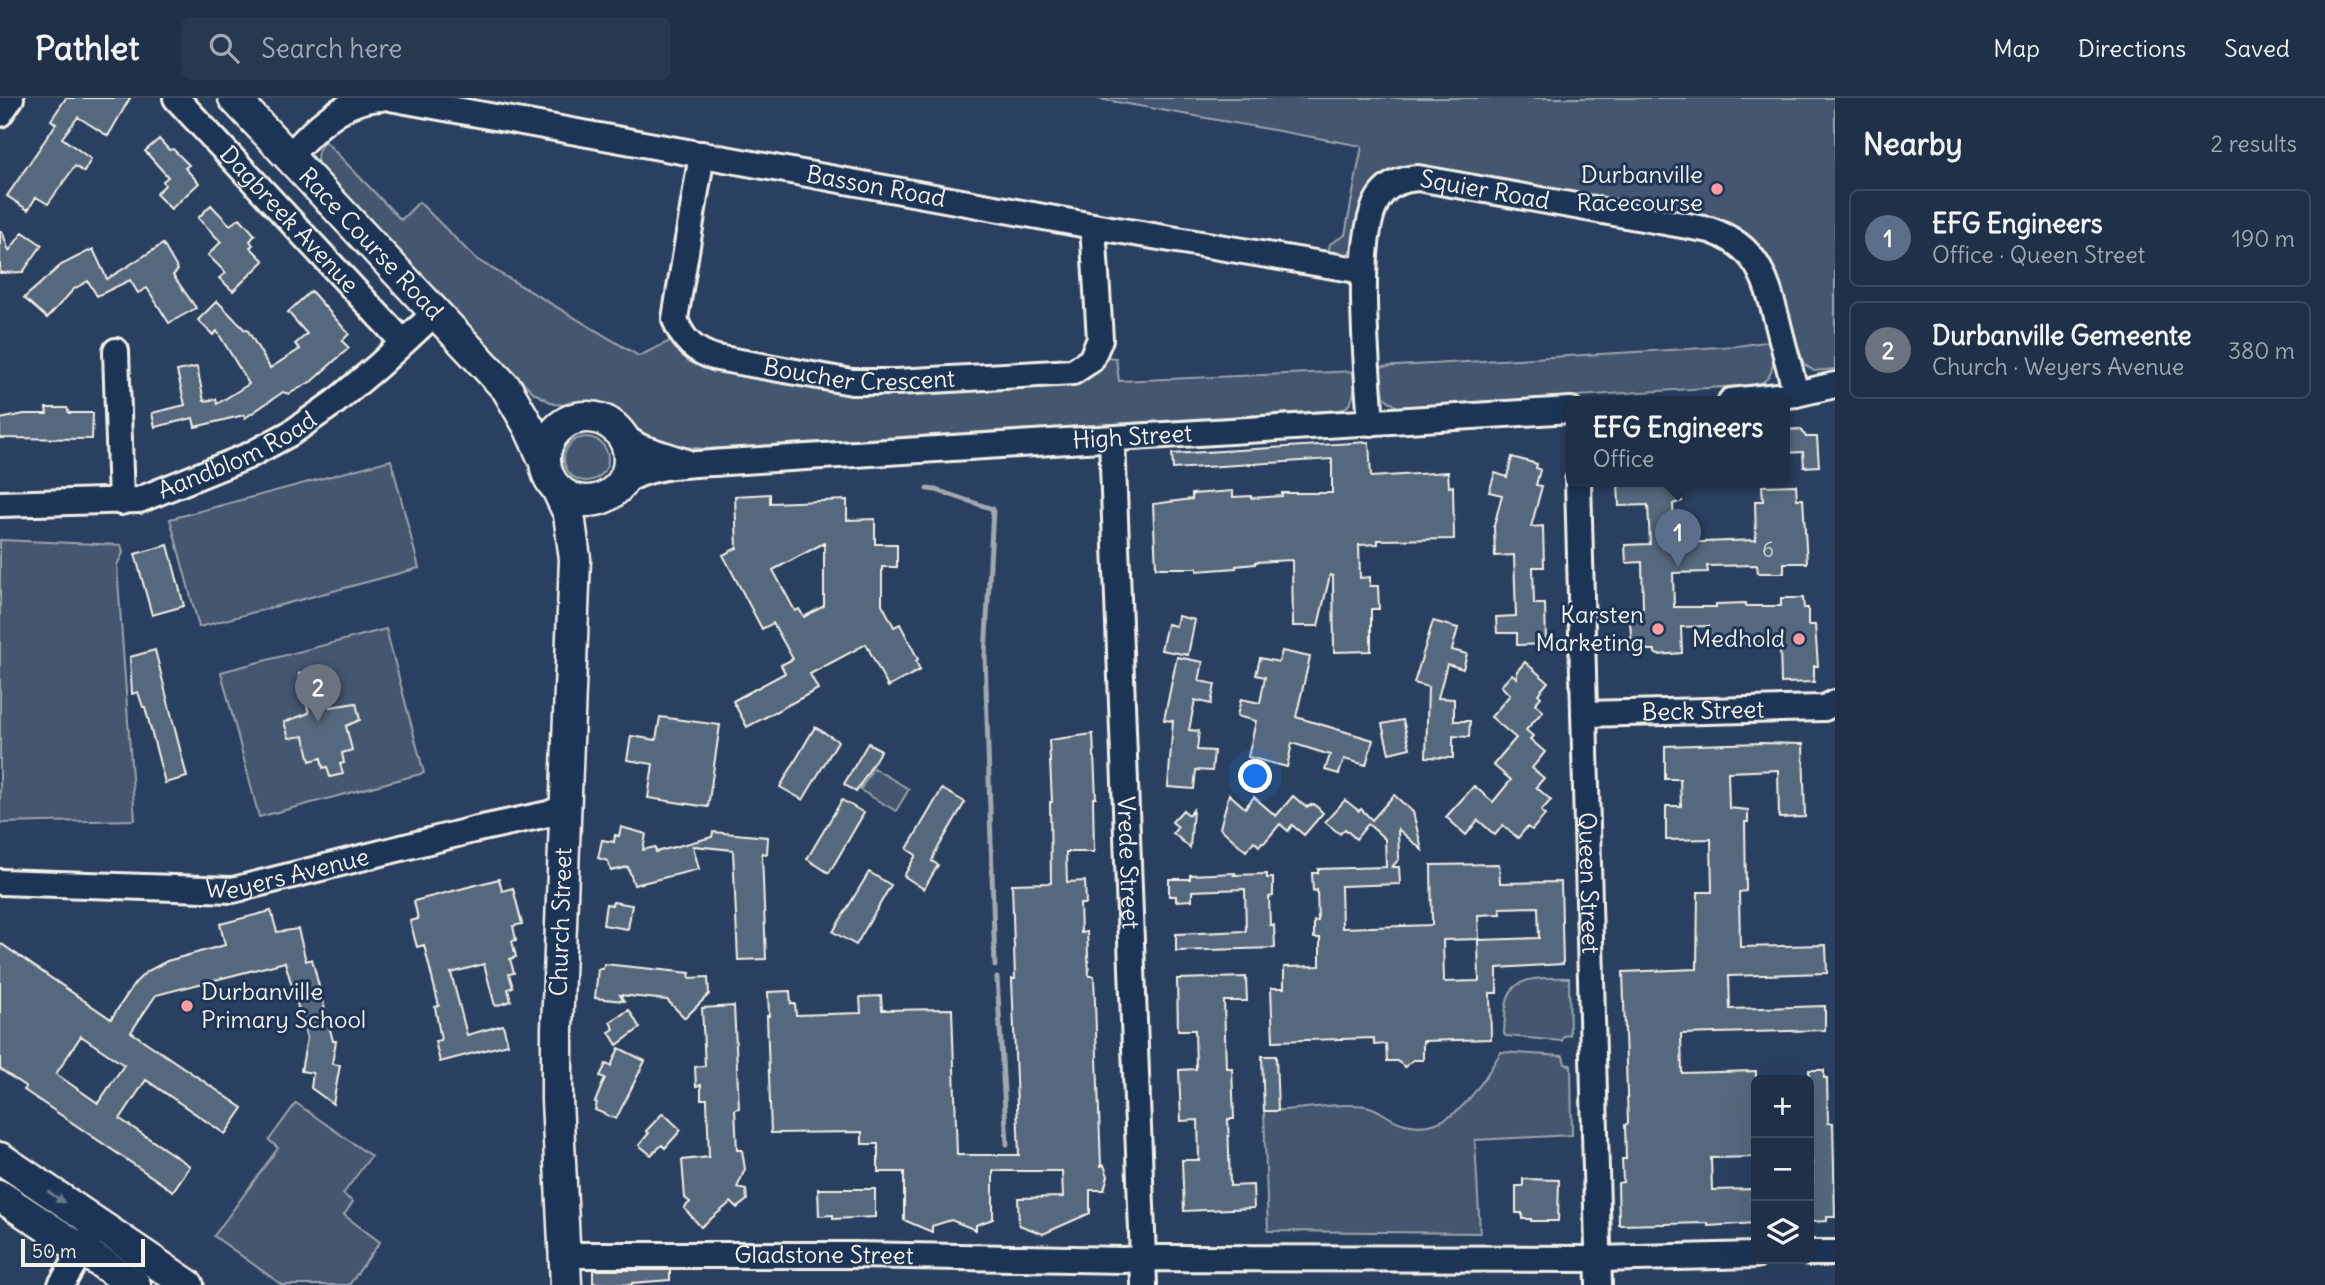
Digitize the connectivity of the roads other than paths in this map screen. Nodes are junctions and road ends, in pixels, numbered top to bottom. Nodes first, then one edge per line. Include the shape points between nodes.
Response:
1 (11, 98) edge
2 (176, 98) edge
3 (234, 98) edge
4 (381, 98) edge
5 (390, 98) edge
6 (0, 114) edge
7 (702, 154) junction
8 (289, 157) junction
9 (1093, 226) junction
10 (1363, 271) junction
11 (435, 313) junction
12 (403, 342) junction
13 (116, 351) dead end
14 (1835, 385) edge
15 (507, 390) junction
16 (1796, 394) junction
17 (1777, 396) edge
18 (1566, 410) edge
19 (567, 422) junction
20 (1371, 423) junction
21 (622, 436) junction
22 (1112, 439) junction
23 (545, 462) junction
24 (694, 465) junction
25 (1578, 487) edge
26 (558, 491) junction
27 (613, 491) junction
28 (121, 502) junction
29 (0, 504) edge
30 (575, 559) junction
31 (1831, 708) edge
32 (1584, 714) junction
33 (565, 807) junction
34 (0, 882) edge
35 (0, 1158) edge
36 (0, 1196) edge
37 (97, 1225) junction
38 (81, 1251) junction
39 (1835, 1253) edge
40 (1814, 1254) edge
41 (565, 1255) junction
42 (1751, 1255) edge
43 (1143, 1259) junction
44 (1598, 1259) junction
45 (61, 1285) edge
46 (135, 1285) edge
47 (188, 1285) edge
48 (566, 1285) edge
49 (1144, 1285) edge
50 (1599, 1285) edge

1 - 6 street
2 - 12 street, Dagbreek Avenue
3 - 8 main road, Race Course Road
4 - 8 street via 362,100 337,112
5 - 7 street, Basson Road
7 - 9 street, Basson Road
7 - 9 street, Boucher Crescent via 675,318 689,344 706,356 852,382 1073,372 1091,360 1100,339
8 - 11 main road, Race Course Road
9 - 10 street, Basson Road
10 - 16 street, Squier Road via 1376,202 1388,188 1408,179 1710,230 1745,249 1761,270
10 - 20 street, Squier Road
11 - 12 street, Aandblom Road
11 - 15 main road, Race Course Road
12 - 28 street, Aandblom Road via 335,402 270,445 157,495
13 - 28 street
14 - 16 street
15 - 19 main road, Race Course Road
15 - 23 main road, Race Course Road
16 - 17 street
18 - 20 street, High Street
19 - 21 main road, Race Course Road via 598,419
19 - 23 main road via 549,440
20 - 22 street, High Street
21 - 24 street, High Street
21 - 27 main road via 629,460 627,473
22 - 24 street, High Street
22 - 43 street, Vrede Street
23 - 26 main road, Race Course Road
24 - 27 street, High Street via 642,473
25 - 32 street, Queen Street
26 - 27 main road via 569,498 593,501
26 - 30 main road, Church Street via 569,514
27 - 30 main road, Church Street
28 - 29 street, Aandblom Road
30 - 33 main road, Church Street
31 - 32 street, Beck Street
32 - 44 street, Queen Street
33 - 34 street, Weyers Avenue via 233,890
33 - 41 main road, Church Street via 556,1029
35 -> 37 main road
36 - 38 main road
37 - 38 street
37 - 47 main road
38 - 45 street
38 - 46 main road
39 - 40 street
41 - 43 street, Gladstone Street
41 - 48 main road, Church Street
42 - 44 street, Gladstone Street
43 - 44 street, Gladstone Street
43 - 49 street, Vrede Street
44 - 50 street, Queen Street

